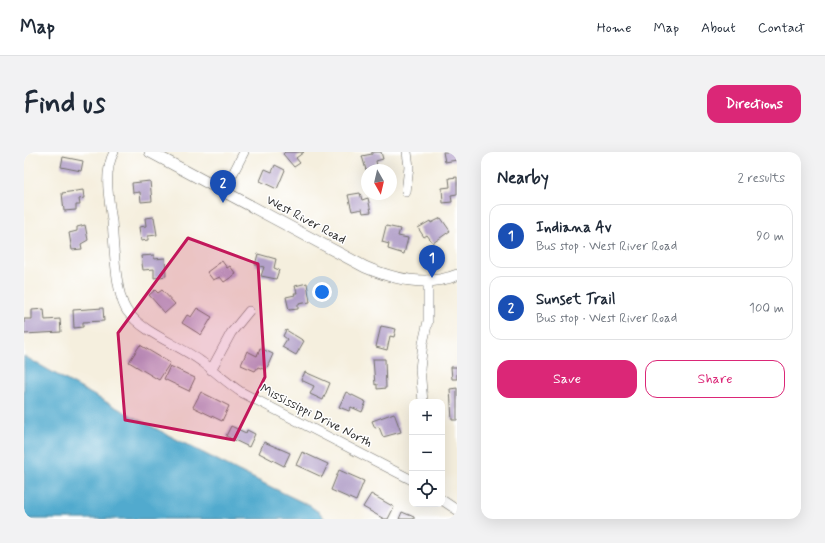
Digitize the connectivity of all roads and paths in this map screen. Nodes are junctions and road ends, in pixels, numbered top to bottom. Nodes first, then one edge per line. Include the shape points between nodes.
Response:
1 (114, 152) edge
2 (150, 152) edge
3 (244, 152) edge
4 (407, 152) edge
5 (224, 192) junction
6 (406, 192) dead end
7 (457, 275) edge
8 (428, 280) junction
9 (249, 311) dead end
10 (211, 370) junction
11 (423, 399) edge
12 (409, 478) edge
13 (445, 502) edge
14 (457, 510) edge

1 - 10 street, Mississippi Drive North via 108,182 122,298 127,311 138,322
2 - 5 street, West River Road
3 - 5 street
4 - 6 street via 409,167
5 - 8 street, West River Road via 364,267 395,278
7 - 8 street, West River Road
8 - 11 street via 428,321 422,343 420,369
9 - 10 street via 232,333
10 - 12 street, Mississippi Drive North via 241,392
13 - 14 street

